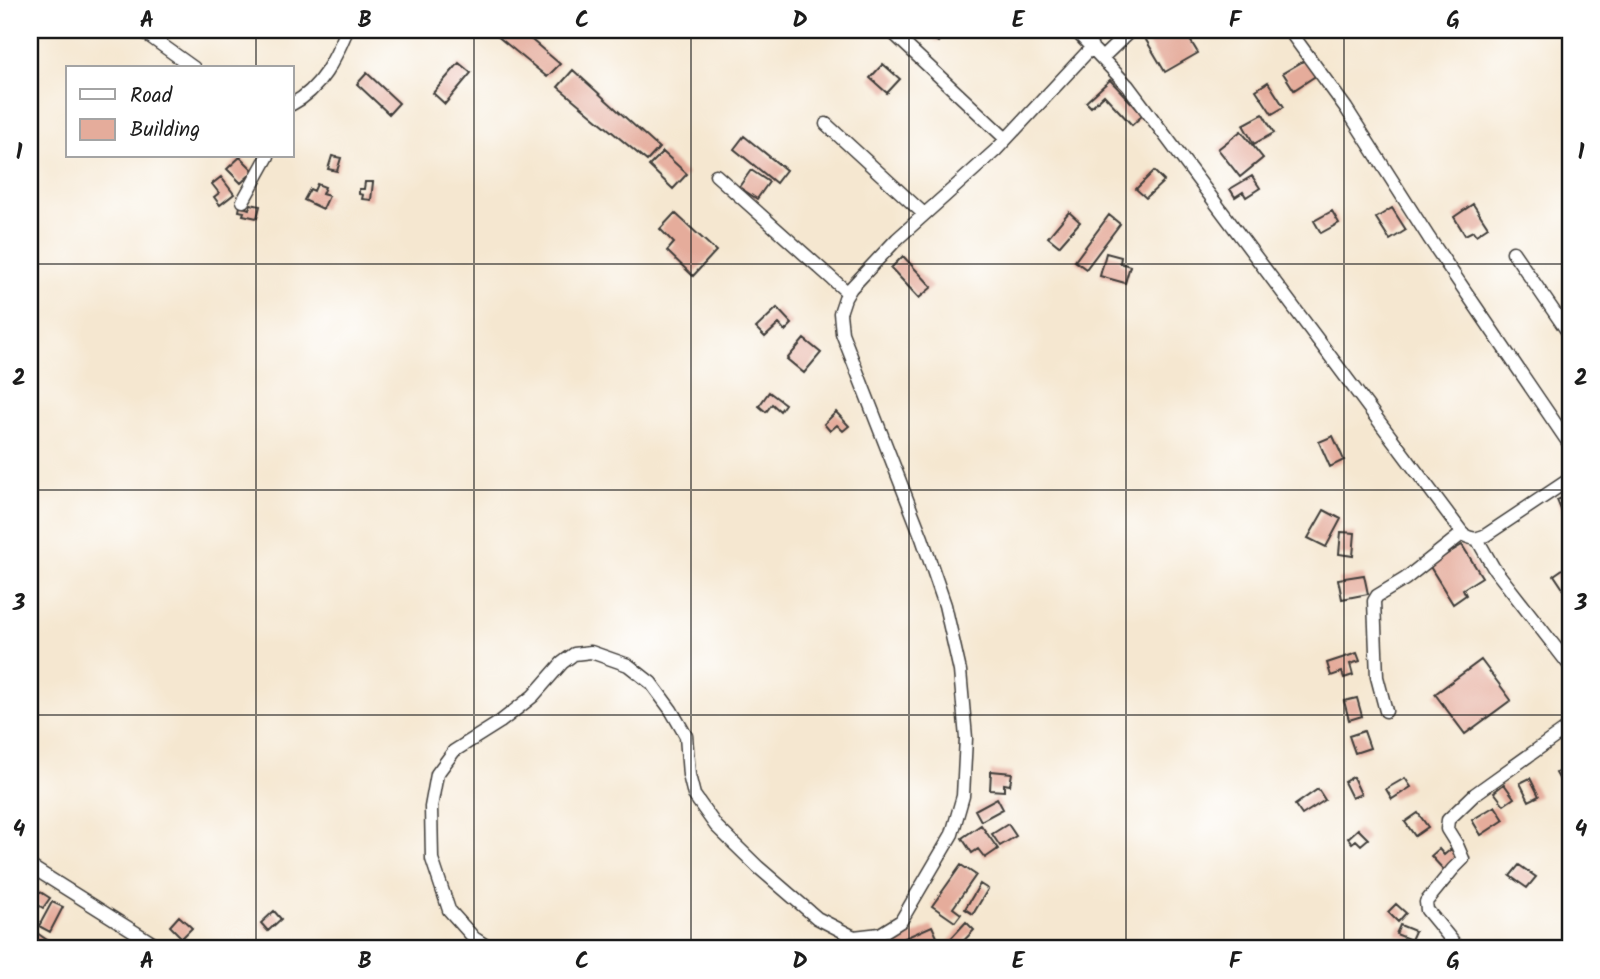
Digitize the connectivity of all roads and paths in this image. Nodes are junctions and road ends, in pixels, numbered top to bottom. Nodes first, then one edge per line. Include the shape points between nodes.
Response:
1 (141, 30) edge
2 (347, 30) edge
3 (1075, 30) edge
4 (1131, 30) edge
5 (1289, 30) edge
6 (892, 32) dead end
7 (1092, 47) junction
8 (1102, 58) junction
9 (191, 66) edge
10 (294, 103) edge
11 (826, 124) dead end
12 (1006, 139) junction
13 (267, 158) edge
14 (716, 175) dead end
15 (243, 201) dead end
16 (924, 214) junction
17 (1513, 252) dead end
18 (848, 293) junction
19 (1570, 335) edge
20 (1570, 445) edge
21 (1570, 479) edge
22 (1463, 533) junction
23 (1477, 539) junction
24 (1570, 666) edge
25 (1386, 711) dead end
26 (1570, 726) edge
27 (30, 866) edge
28 (162, 949) edge
29 (491, 949) edge
30 (1459, 949) edge

1 - 9 street
2 - 10 street via 320,81
3 - 7 street
4 - 8 street
5 - 20 street
6 - 12 street
7 - 8 street
7 - 12 street
8 - 22 street via 1128,86
11 - 16 street
12 - 16 street
13 - 15 street
14 - 18 street
16 - 18 street
17 - 19 street
18 - 29 street via 840,313 842,333 922,538 960,671 966,749 963,796 952,834 901,921 880,934 854,937 817,918 716,826 694,794 686,736 651,683 628,665 591,652 574,654 533,696 454,751 437,774 431,807 432,859 449,909 474,938
21 - 23 street
22 - 23 street
22 - 25 street via 1374,601 1377,677
23 - 24 street via 1493,567
26 - 30 street via 1475,794 1448,820 1447,829 1463,859 1426,902 1427,910
27 - 28 street

